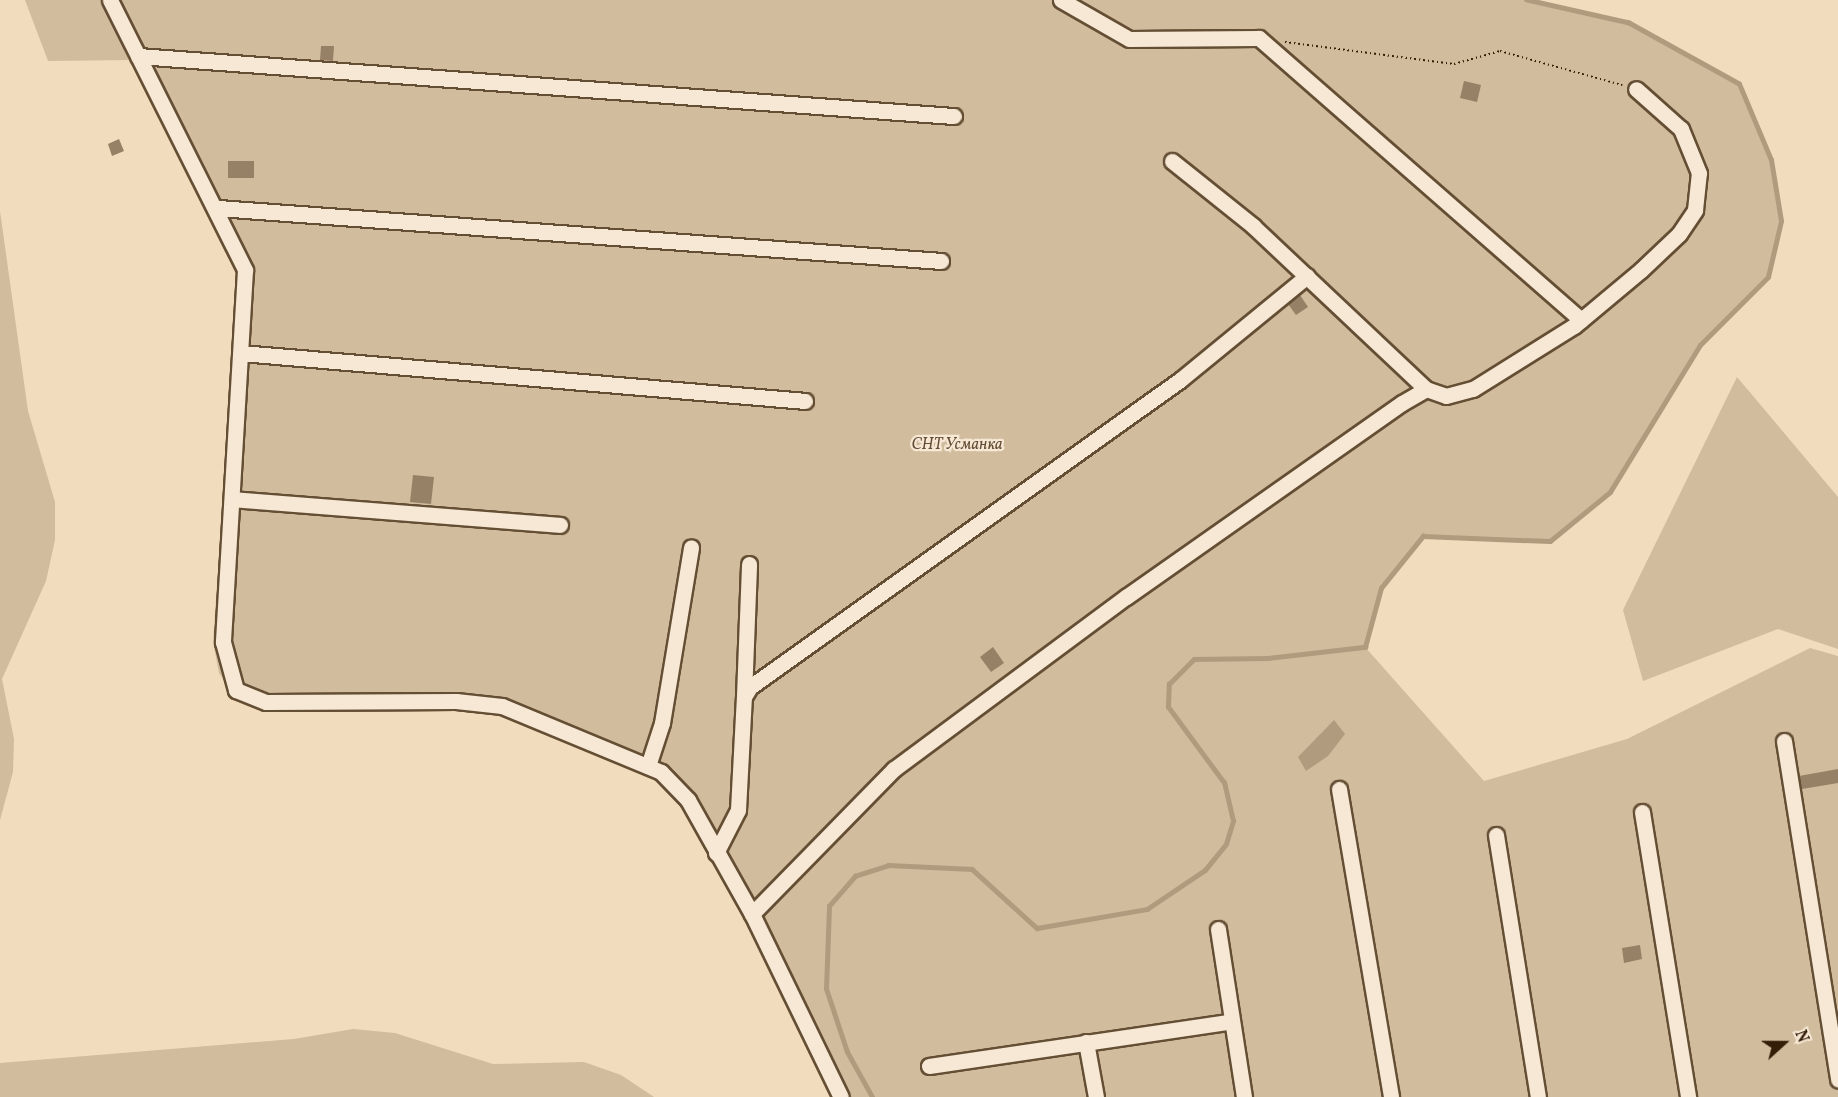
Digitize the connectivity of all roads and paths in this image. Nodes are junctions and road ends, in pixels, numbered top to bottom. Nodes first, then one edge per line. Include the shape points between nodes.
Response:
1 (110, 0) edge
2 (1061, 0) edge
3 (1259, 38) junction
4 (138, 56) junction
5 (1636, 88) joint
6 (954, 116) dead end
7 (1172, 161) dead end
8 (218, 208) junction
9 (941, 261) dead end
10 (1307, 276) junction
11 (1581, 320) junction
12 (241, 353) junction
13 (1426, 388) junction
14 (805, 401) dead end
15 (232, 499) junction
16 (560, 525) dead end
17 (692, 547) dead end
18 (749, 564) dead end
19 (744, 697) junction
20 (1784, 741) dead end
21 (648, 766) junction
22 (1339, 789) dead end
23 (1642, 812) dead end
24 (1496, 835) dead end
25 (716, 853) junction
26 (752, 914) junction
27 (1218, 929) dead end
28 (1232, 1021) junction
29 (1086, 1042) junction
30 (929, 1066) dead end
31 (1838, 1080) edge
32 (841, 1097) edge
33 (1096, 1097) edge
34 (1244, 1097) edge
35 (1391, 1097) edge
36 (1538, 1097) edge
37 (1688, 1097) edge

1 - 4 street
2 - 3 street via 1129,39
3 - 5 path via 1454,64 1500,51
3 - 11 street
4 - 6 street
4 - 8 street
5 - 11 street via 1682,129 1699,173 1695,210 1679,234
7 - 10 street
8 - 9 street
8 - 12 street via 245,270
10 - 13 street
10 - 19 street via 1171,386 842,620
11 - 13 street via 1473,389 1446,396
12 - 14 street
12 - 15 street
13 - 26 street via 1126,597 894,769
15 - 16 street
15 - 21 street via 224,657 236,690 249,700 502,706
17 - 21 street via 662,723
18 - 19 street
19 - 25 street via 738,810
20 - 31 street
21 - 25 street via 688,800
22 - 35 street
23 - 37 street
24 - 36 street
25 - 26 street
26 - 32 street
27 - 28 street
28 - 29 street
28 - 34 street
29 - 30 street
29 - 33 street

